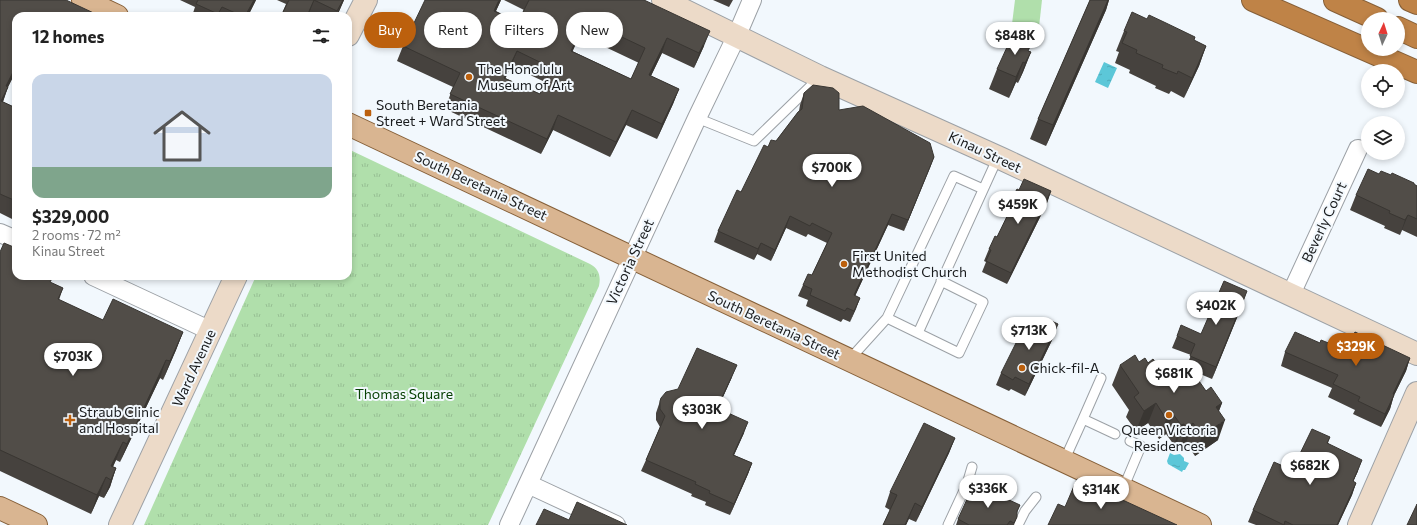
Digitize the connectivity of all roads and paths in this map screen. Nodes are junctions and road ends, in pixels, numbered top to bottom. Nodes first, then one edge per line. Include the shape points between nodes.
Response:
1 (83, 0) edge
2 (366, 0) edge
3 (663, 0) edge
4 (752, 0) edge
5 (1253, 0) edge
6 (1410, 0) edge
7 (1338, 2) edge
8 (1417, 2) edge
9 (108, 12) edge
10 (1361, 12) edge
11 (352, 27) edge
12 (1405, 31) edge
13 (737, 35) junction
14 (1417, 37) edge
15 (1417, 72) edge
16 (820, 77) junction
17 (697, 118) junction
18 (352, 126) edge
19 (1358, 149) dead end
20 (998, 157) junction
21 (983, 189) junction
22 (0, 233) edge
23 (12, 238) edge
24 (632, 258) junction
25 (102, 280) edge
26 (234, 280) edge
27 (941, 281) junction
28 (1291, 294) junction
29 (887, 318) junction
30 (211, 331) junction
31 (918, 333) junction
32 (1417, 354) edge
33 (849, 360) junction
34 (1101, 378) dead end
35 (1417, 393) edge
36 (1083, 419) junction
37 (1115, 434) dead end
38 (1130, 441) dead end
39 (1064, 461) junction
40 (972, 467) dead end
41 (528, 484) junction
42 (1123, 489) junction
43 (1036, 496) dead end
44 (0, 508) edge
45 (31, 524) edge
46 (120, 525) edge
47 (509, 525) edge
48 (616, 525) edge
49 (948, 525) edge
50 (1018, 525) edge
51 (1200, 525) edge
52 (1358, 525) edge

1 - 9 main road
2 - 11 main road
3 - 13 main road, Kinau Street
4 - 13 street, Victoria Street
5 - 15 highway
6 - 8 highway
7 - 10 highway
12 - 14 highway
13 - 16 main road, Kinau Street
13 - 17 street, Victoria Street
16 - 17 lane via 754,142
16 - 20 main road, Kinau Street
17 - 24 street, Victoria Street
18 - 24 main road, South Beretania Street
19 - 28 street, Beverly Court
20 - 21 lane
20 - 28 main road, Kinau Street
21 - 27 lane
21 - 29 lane via 954,176
22 - 23 street
24 - 33 main road, South Beretania Street
24 - 41 street, Victoria Street
25 - 30 street
26 - 30 main road, Ward Avenue
27 - 31 lane
27 - 31 lane via 983,302 959,353
28 - 32 main road, Kinau Street
29 - 31 lane
29 - 33 lane
30 - 46 main road, Ward Avenue
33 - 39 main road, South Beretania Street
34 - 36 lane
35 - 52 main road
36 - 37 lane
36 - 39 lane
38 - 42 lane via 1141,446
39 - 42 main road, South Beretania Street
40 - 49 lane
41 - 47 street, Victoria Street
41 - 48 street
42 - 51 main road, South Beretania Street
43 - 50 lane
44 - 45 main road

